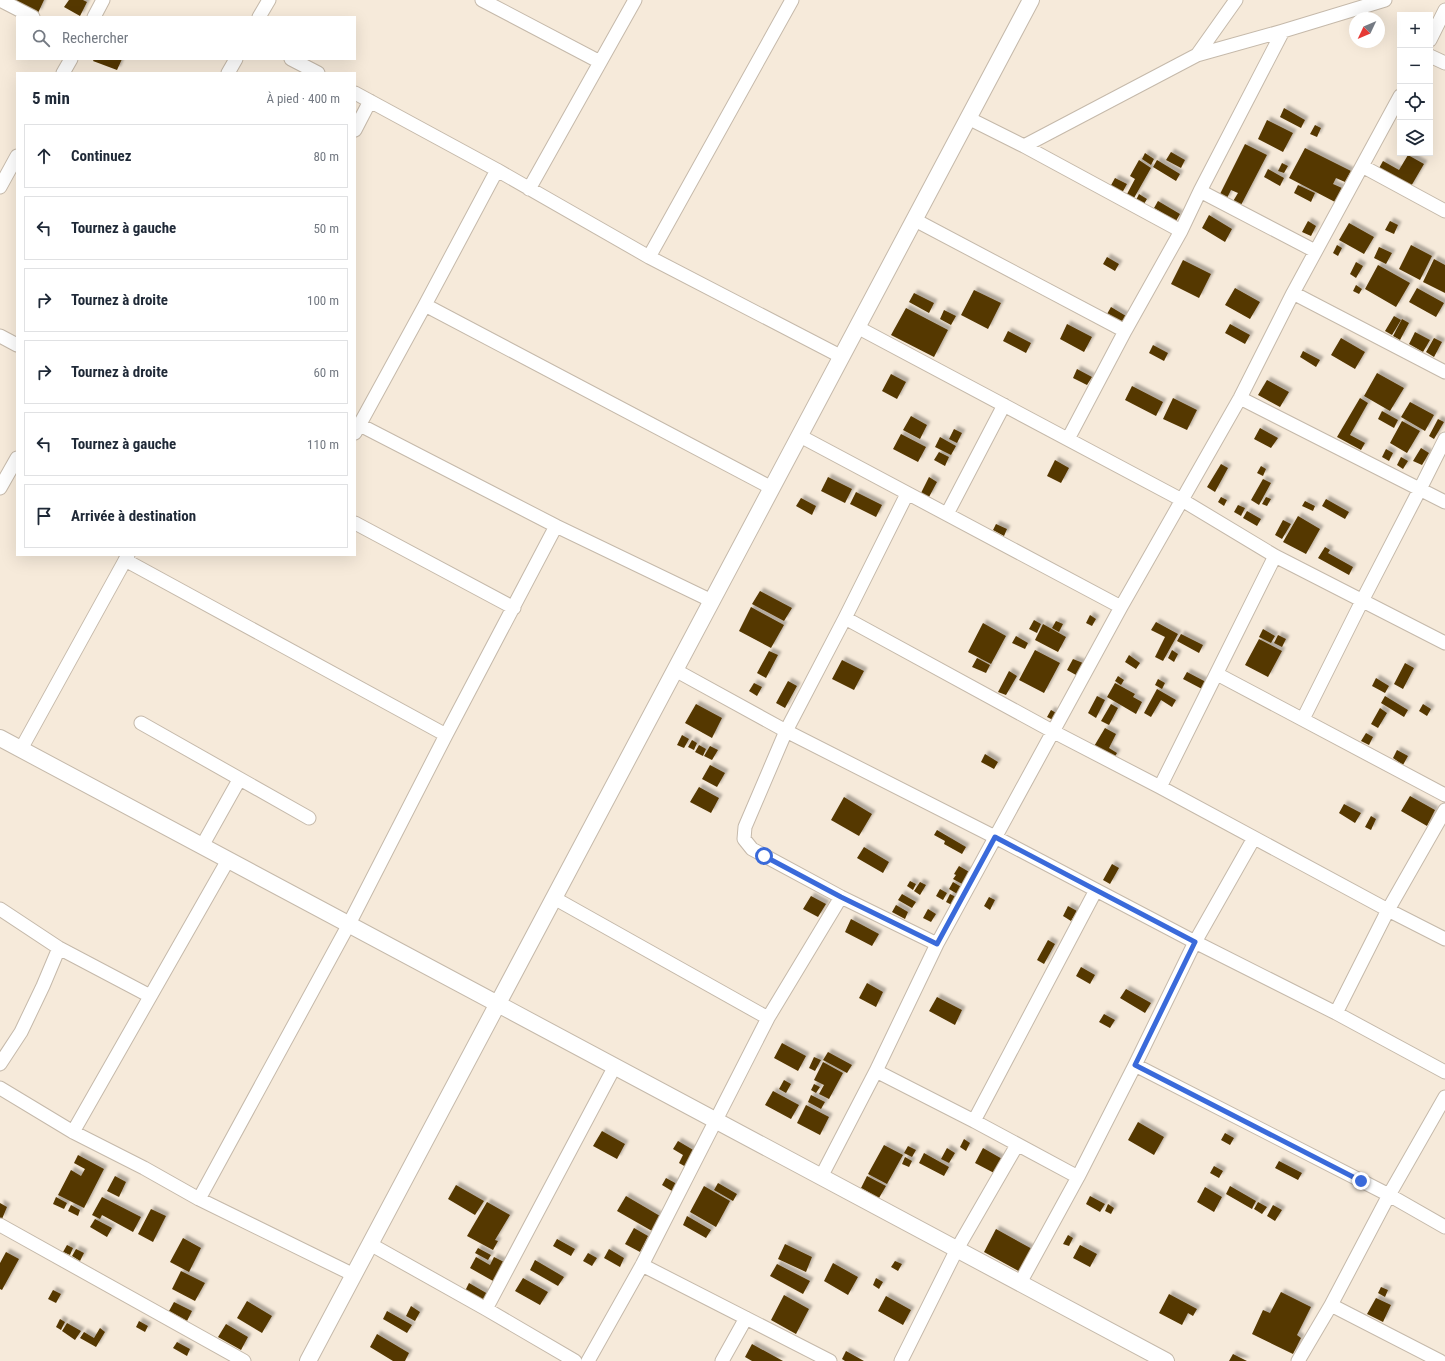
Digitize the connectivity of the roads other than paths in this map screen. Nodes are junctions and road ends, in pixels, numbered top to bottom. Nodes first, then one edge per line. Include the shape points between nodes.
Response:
1 (0, 0) edge
2 (104, 0) edge
3 (269, 0) edge
4 (482, 0) edge
5 (635, 0) edge
6 (792, 0) edge
7 (1031, 0) edge
8 (1236, 0) edge
9 (1385, 0) edge
10 (1445, 10) edge
11 (30, 16) edge
12 (95, 16) edge
13 (260, 16) edge
14 (1283, 31) junction
15 (1433, 34) edge
16 (1197, 56) junction
17 (1433, 57) edge
18 (70, 60) edge
19 (235, 60) edge
20 (293, 60) edge
21 (600, 62) junction
22 (1445, 63) edge
23 (64, 72) edge
24 (229, 72) edge
25 (316, 72) edge
26 (356, 94) edge
27 (370, 101) junction
28 (1397, 102) edge
29 (968, 118) junction
30 (356, 128) edge
31 (1024, 146) junction
32 (16, 158) edge
33 (1362, 166) junction
34 (497, 170) junction
35 (6, 180) edge
36 (529, 189) junction
37 (1200, 191) junction
38 (1445, 211) edge
39 (915, 220) junction
40 (1181, 231) junction
41 (1316, 251) junction
42 (649, 257) junction
43 (1293, 293) junction
44 (426, 306) junction
45 (857, 328) junction
46 (1125, 332) junction
47 (0, 336) edge
48 (16, 344) edge
49 (842, 357) junction
50 (1445, 372) edge
51 (1240, 398) junction
52 (1004, 405) junction
53 (357, 429) edge
54 (800, 436) junction
55 (1068, 439) junction
56 (1445, 439) edge
57 (16, 460) edge
58 (0, 488) edge
59 (772, 488) junction
60 (1420, 489) junction
61 (907, 494) junction
62 (1182, 500) junction
63 (1445, 502) edge
64 (947, 514) junction
65 (356, 524) edge
66 (556, 526) junction
67 (1275, 556) junction
68 (126, 558) edge
69 (1362, 600) junction
70 (712, 601) junction
71 (1121, 607) junction
72 (514, 608) junction
73 (845, 618) junction
74 (1445, 644) edge
75 (675, 670) junction
76 (1217, 674) junction
77 (1303, 719) junction
78 (141, 723) dead end
79 (786, 731) junction
80 (1054, 732) junction
81 (446, 734) junction
82 (0, 738) edge
83 (21, 749) junction
84 (239, 780) junction
85 (1160, 787) junction
86 (1445, 794) edge
87 (1445, 810) edge
88 (309, 818) dead end
89 (995, 837) junction
90 (1254, 838) junction
91 (202, 846) junction
92 (228, 860) junction
93 (1096, 890) junction
94 (841, 897) junction
95 (554, 898) junction
96 (0, 909) edge
97 (1388, 910) junction
98 (349, 924) junction
99 (1445, 939) edge
100 (1195, 942) junction
101 (937, 944) junction
102 (59, 948) junction
103 (150, 996) junction
104 (498, 1004) junction
105 (1336, 1013) junction
106 (768, 1018) junction
107 (0, 1064) edge
108 (1135, 1065) junction
109 (614, 1066) junction
110 (876, 1072) junction
111 (1445, 1072) edge
112 (0, 1088) edge
113 (1445, 1097) edge
114 (716, 1121) junction
115 (974, 1121) junction
116 (73, 1132) junction
117 (1017, 1145) junction
118 (1078, 1176) junction
119 (821, 1177) junction
120 (1389, 1195) junction
121 (199, 1199) junction
122 (0, 1225) edge
123 (1445, 1227) edge
124 (370, 1244) junction
125 (957, 1249) junction
126 (642, 1265) junction
127 (354, 1274) junction
128 (1020, 1283) junction
129 (1331, 1305) junction
130 (486, 1309) junction
131 (746, 1318) junction
132 (310, 1360) edge
133 (244, 1361) edge
134 (575, 1361) edge
135 (588, 1361) edge
136 (722, 1361) edge
137 (830, 1361) edge
138 (900, 1361) edge
139 (1166, 1361) edge
140 (1298, 1361) edge
141 (1440, 1361) edge

1 - 11 street
2 - 12 street
3 - 13 street
4 - 21 street
5 - 21 street
6 - 42 street
7 - 29 street
8 - 16 street
9 - 14 street
10 - 15 street
14 - 16 street
14 - 37 street
16 - 31 street
17 - 22 street
18 - 23 street
19 - 24 street
20 - 25 street
21 - 36 street
26 - 27 street
27 - 30 street
27 - 34 street
28 - 33 street
29 - 31 street
29 - 39 street
31 - 40 street
32 - 35 street
33 - 38 street
33 - 41 street
34 - 36 street
34 - 44 street
36 - 42 street
37 - 40 street
37 - 41 street
39 - 45 street
39 - 46 street
40 - 46 street
41 - 43 street
42 - 49 street
43 - 50 street
43 - 51 street
44 - 53 street
44 - 59 street
45 - 49 street
45 - 52 street
46 - 55 street
47 - 48 street
49 - 54 street
51 - 60 street
51 - 62 street
52 - 55 street
52 - 64 street
53 - 66 street
54 - 59 street
54 - 61 street
55 - 62 street
56 - 60 street
57 - 58 street
59 - 70 street
60 - 63 street
60 - 69 street
61 - 64 street
61 - 73 street
62 - 67 street
62 - 71 street
64 - 71 street
65 - 72 street
66 - 70 street
66 - 72 street
67 - 69 street
67 - 76 street
68 - 81 street
68 - 83 street
69 - 74 street
69 - 77 street
70 - 75 street
71 - 80 street
72 - 81 street
73 - 79 street
73 - 80 street
75 - 79 street
75 - 95 street
76 - 77 street
76 - 85 street
77 - 86 street
78 - 84 street
79 - 89 street
79 - 94 street via 744,827 744,839 752,849
80 - 85 street
80 - 89 street
81 - 98 street
82 - 83 street
83 - 91 street
84 - 88 street
84 - 91 street
85 - 90 street
87 - 97 street
89 - 93 street
89 - 101 street
90 - 97 street
90 - 100 street
91 - 92 street
92 - 98 street
92 - 103 street
93 - 100 street
93 - 115 street
94 - 101 street
94 - 106 street
95 - 104 street
95 - 106 street
96 - 102 street
97 - 99 street
97 - 105 street
98 - 104 street
98 - 121 street
100 - 105 street
100 - 108 street
101 - 110 street
102 - 103 street
102 - 107 street via 21,1032
103 - 116 street
104 - 109 street
104 - 124 street
105 - 111 street
106 - 114 street
108 - 118 street
108 - 120 street
109 - 114 street
109 - 130 street
110 - 115 street
110 - 119 street
112 - 116 street
113 - 120 street
114 - 119 street
114 - 126 street
115 - 117 street
116 - 121 street
117 - 118 street
117 - 125 street
118 - 128 street
119 - 125 street
120 - 123 street
120 - 129 street
121 - 127 street
122 - 133 street
124 - 127 street
124 - 130 street
125 - 128 street
125 - 138 street
126 - 131 street
126 - 135 street
127 - 132 street
128 - 139 street
129 - 140 street
129 - 141 street
130 - 134 street
131 - 136 street
131 - 137 street

